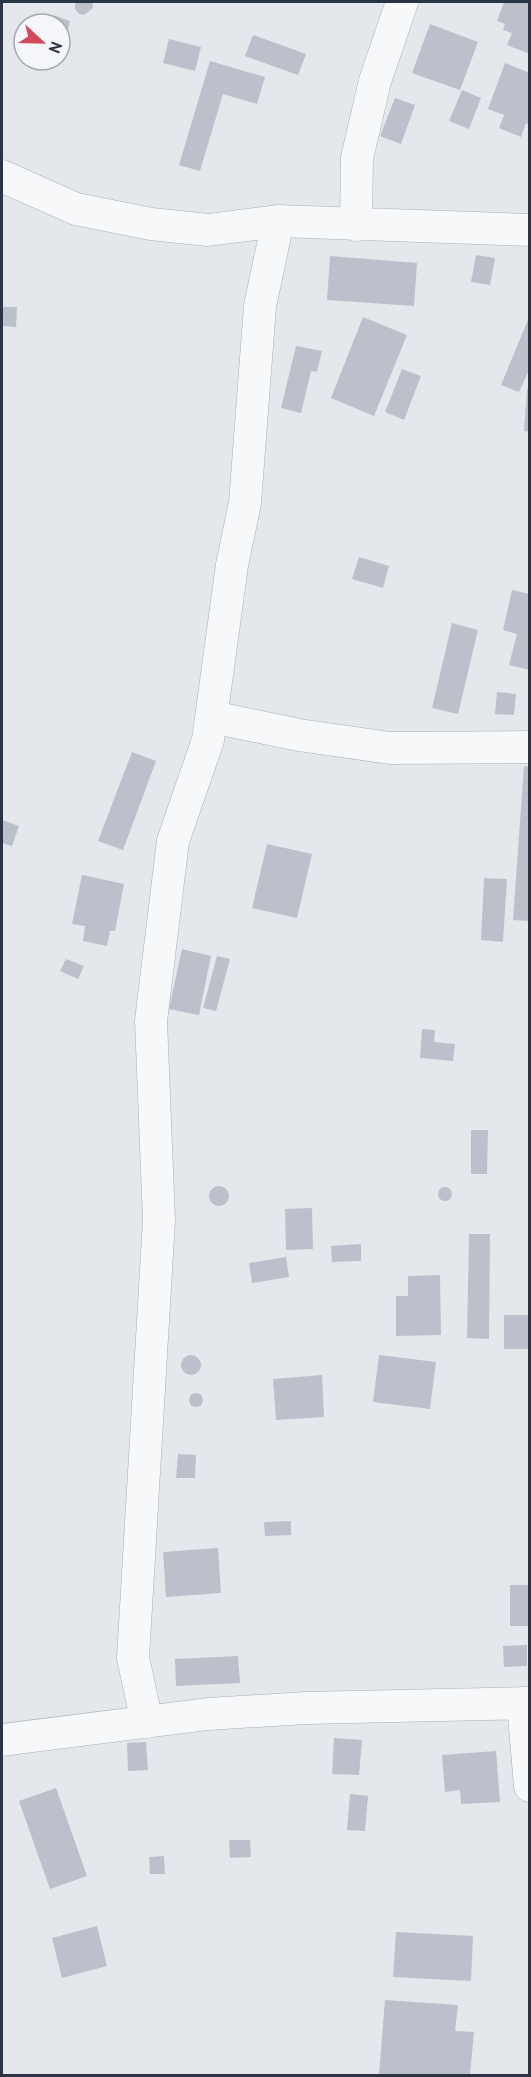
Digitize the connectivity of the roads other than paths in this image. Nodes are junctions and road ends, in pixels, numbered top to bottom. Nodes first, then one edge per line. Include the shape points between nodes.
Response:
1 (402, 2) edge
2 (2, 176) edge
3 (278, 221) junction
4 (356, 225) junction
5 (530, 230) edge
6 (212, 717) junction
7 (530, 747) edge
8 (526, 1703) edge
9 (147, 1722) junction
10 (2, 1740) edge
11 (530, 1786) edge

1 - 4 street via 375,81 357,158
2 - 3 street via 76,209 151,224 208,230
3 - 4 street
3 - 6 street via 260,306 245,503 232,565
4 - 5 street
6 - 7 street via 390,748
6 - 9 street via 208,740 173,841 151,1021 159,1220 133,1658
8 - 9 street via 306,1708
8 - 11 street
9 - 10 street

